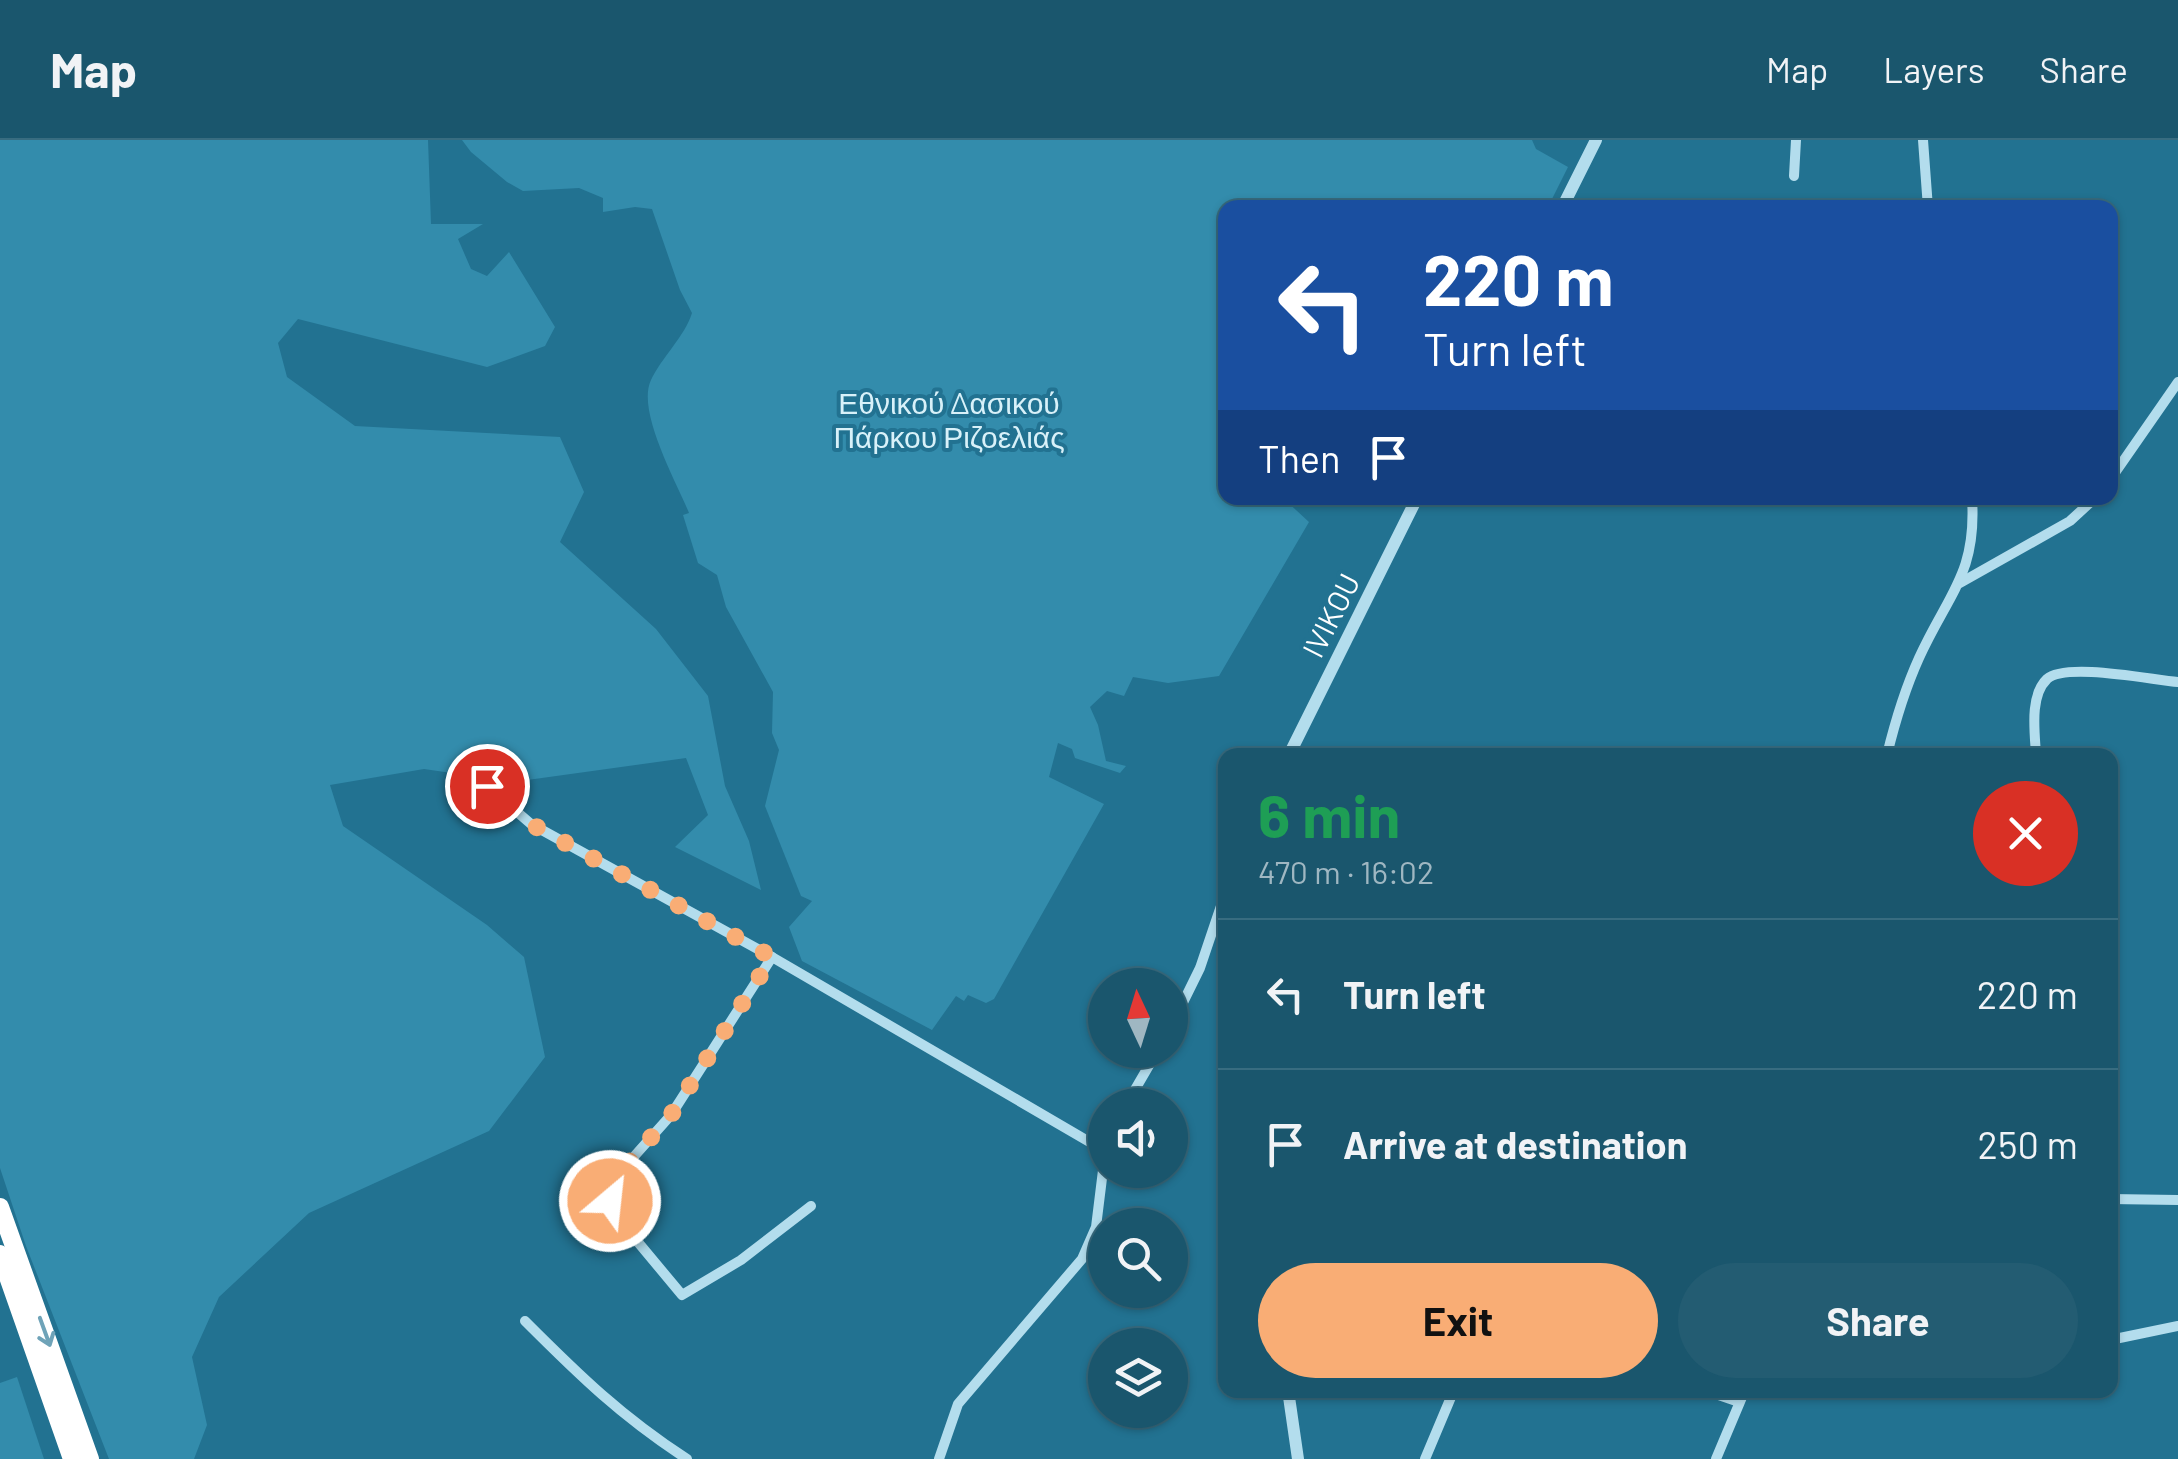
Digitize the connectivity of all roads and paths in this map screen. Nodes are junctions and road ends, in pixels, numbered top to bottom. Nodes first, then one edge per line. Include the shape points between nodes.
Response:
1 (1596, 140) edge
2 (1796, 140) edge
3 (1923, 140) edge
4 (1794, 176) dead end
5 (1566, 200) edge
6 (1927, 200) edge
7 (2178, 382) edge
8 (2118, 468) edge
9 (1414, 505) edge
10 (1972, 505) edge
11 (2087, 505) edge
12 (1960, 583) junction
13 (2178, 682) edge
14 (1292, 748) edge
15 (1890, 748) edge
16 (2036, 748) edge
17 (487, 786) dead end
18 (1218, 915) edge
19 (772, 957) junction
20 (1188, 992) edge
21 (1088, 1143) edge
22 (1101, 1188) edge
23 (2118, 1199) edge
24 (2178, 1200) edge
25 (811, 1206) dead end
26 (0, 1207) edge
27 (0, 1256) edge
28 (525, 1321) dead end
29 (2178, 1326) edge
30 (2118, 1338) edge
31 (1289, 1398) edge
32 (1451, 1398) edge
33 (1727, 1398) edge
34 (1741, 1398) edge
35 (1739, 1402) junction
36 (61, 1459) edge
37 (72, 1459) edge
38 (90, 1459) edge
39 (687, 1459) edge
40 (939, 1459) edge
41 (1298, 1459) edge
42 (1425, 1459) edge
43 (1716, 1459) edge

1 - 5 street
2 - 4 street
3 - 6 street
7 - 8 street
9 - 14 street, IVIKOU
10 - 12 street via 1972,544
11 - 12 street
12 - 15 street via 1920,656
13 - 16 street via 2078,672 2050,677 2036,706
17 - 19 street via 531,824
18 - 20 street
19 - 21 street
19 - 25 street via 671,1115 622,1170 610,1201 682,1295
22 - 40 street via 1096,1227 1082,1260 958,1404
23 - 24 street
26 -> 38 highway
27 - 36 highway
27 - 37 highway
28 - 39 street via 585,1383
29 - 30 street
31 - 41 street
32 - 42 street
33 - 35 street
34 - 35 street
35 - 43 street

